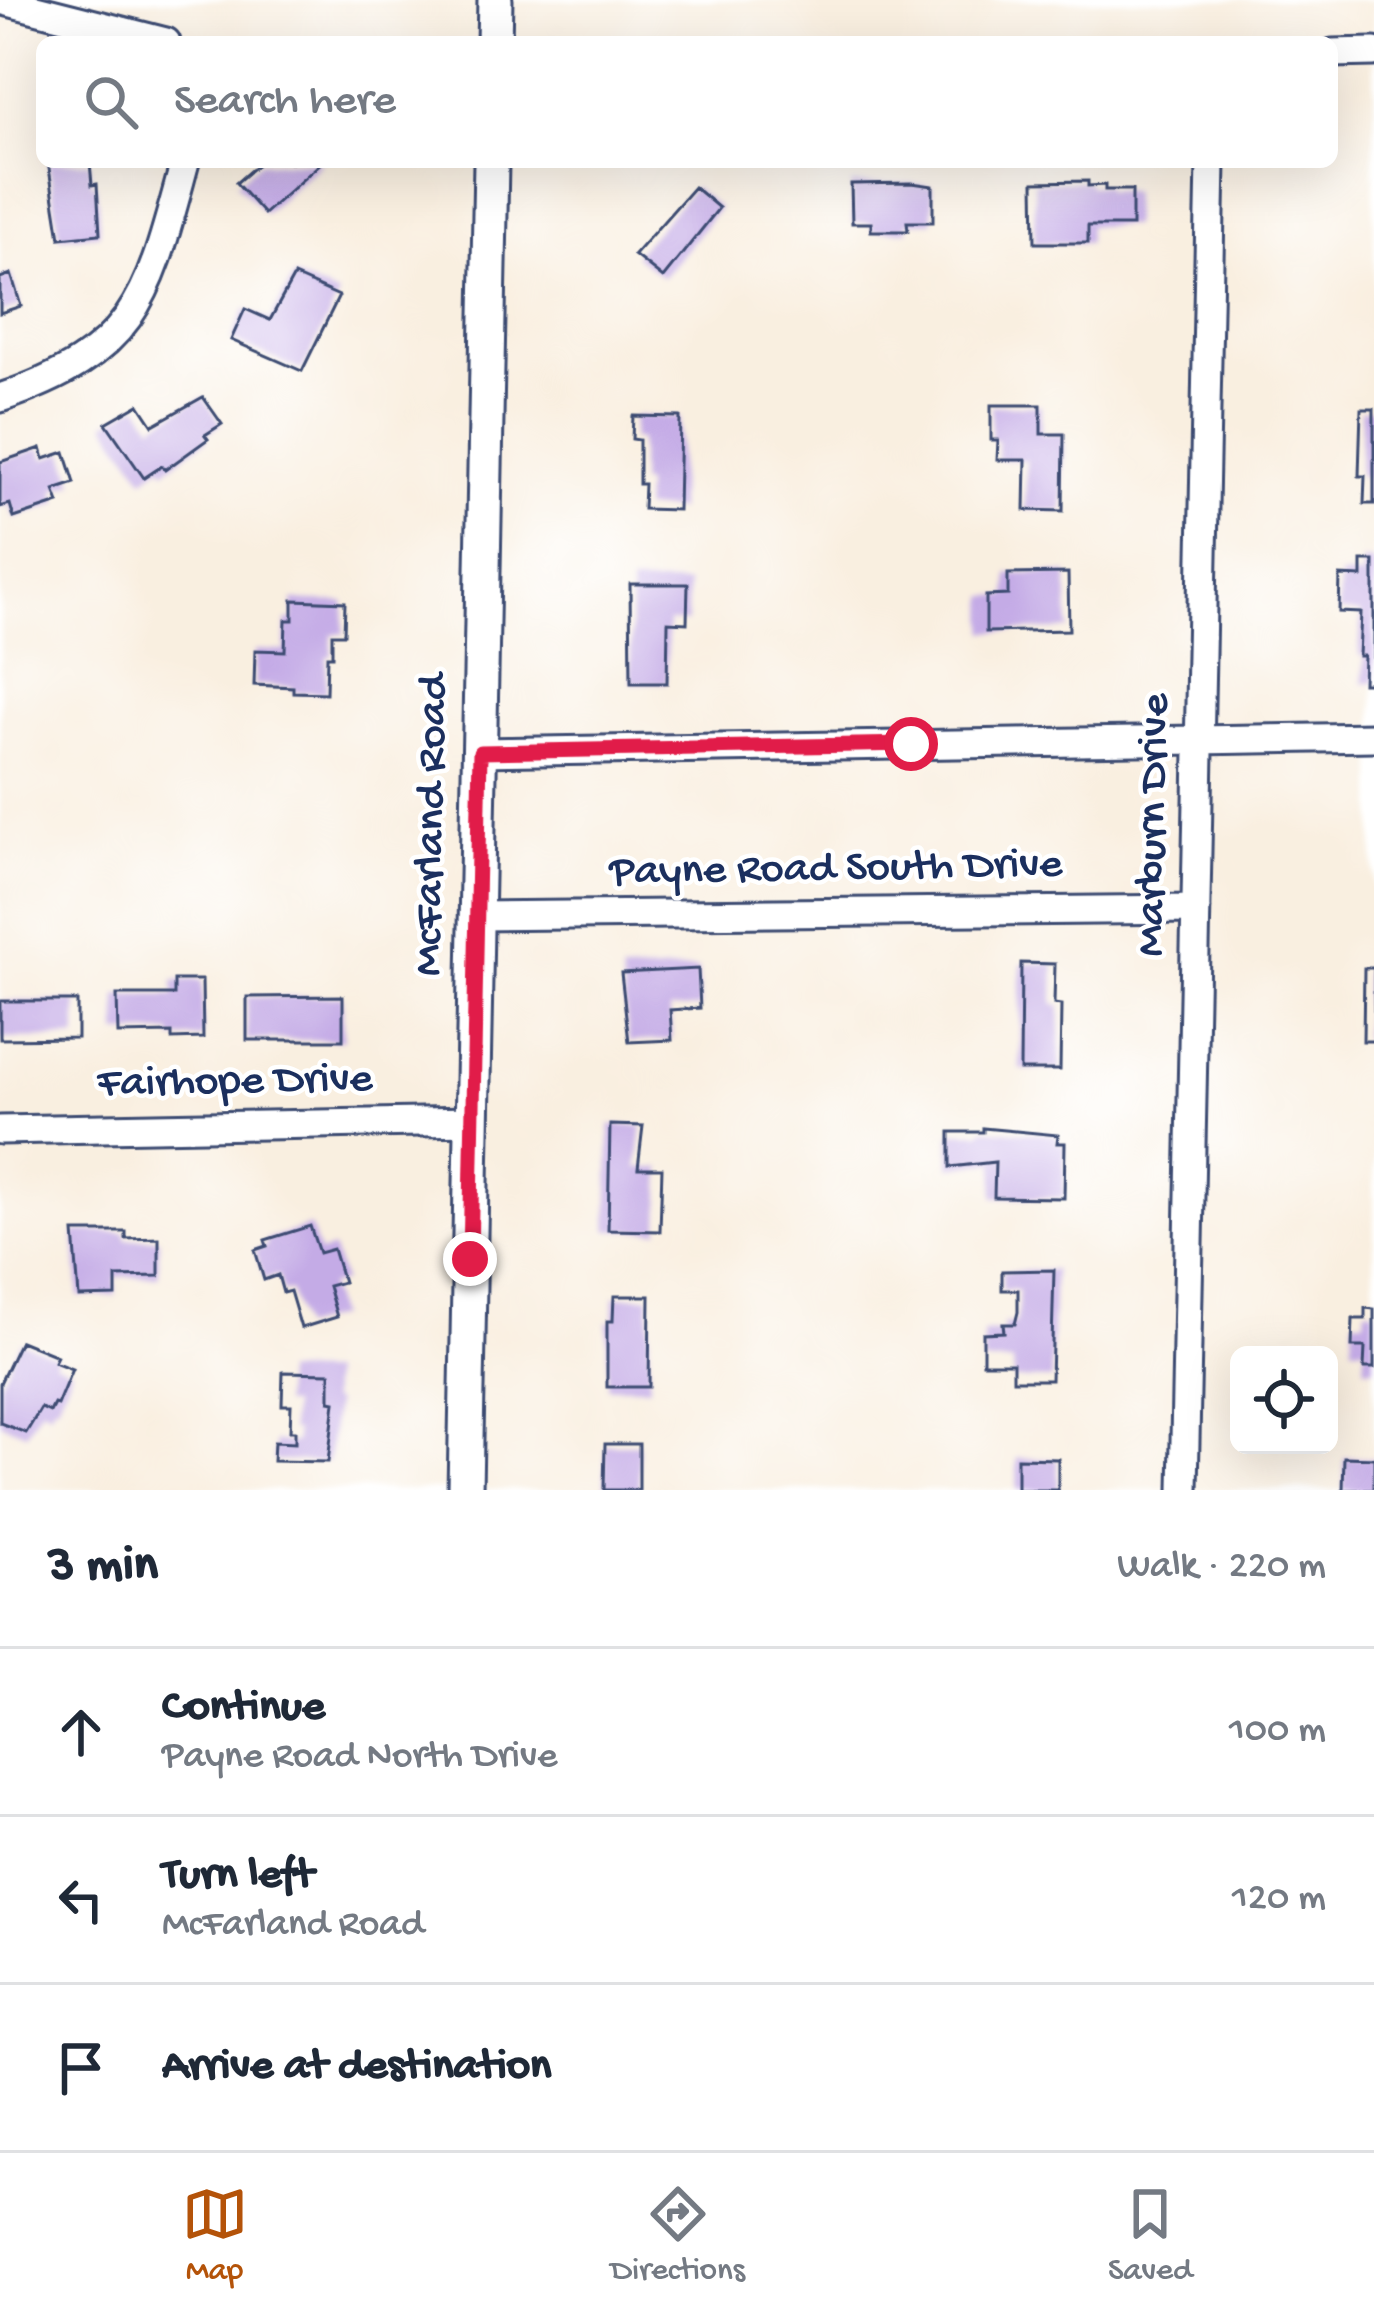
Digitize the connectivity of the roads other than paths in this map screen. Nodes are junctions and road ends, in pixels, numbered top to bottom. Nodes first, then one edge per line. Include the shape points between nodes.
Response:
1 (0, 0) edge
2 (495, 0) edge
3 (142, 36) edge
4 (494, 36) edge
5 (1374, 52) edge
6 (1338, 53) edge
7 (182, 168) edge
8 (491, 168) edge
9 (1211, 168) edge
10 (0, 398) edge
11 (1374, 737) edge
12 (1198, 739) junction
13 (480, 752) junction
14 (1196, 909) junction
15 (476, 916) junction
16 (472, 1120) junction
17 (0, 1130) edge
18 (465, 1490) edge
19 (1184, 1490) edge

1 - 3 street
2 - 4 street
5 - 6 street
7 - 10 street via 152,276 127,319 70,371
8 - 13 street, McFarland Road
9 - 12 street, Marburn Drive
11 - 12 street
12 - 13 street
12 - 14 street, Marburn Drive
13 - 15 street, McFarland Road
14 - 15 street, Payne Road South Drive
14 - 19 street, Marburn Drive
15 - 16 street, McFarland Road
16 - 17 street, Fairhope Drive
16 - 18 street, McFarland Road

